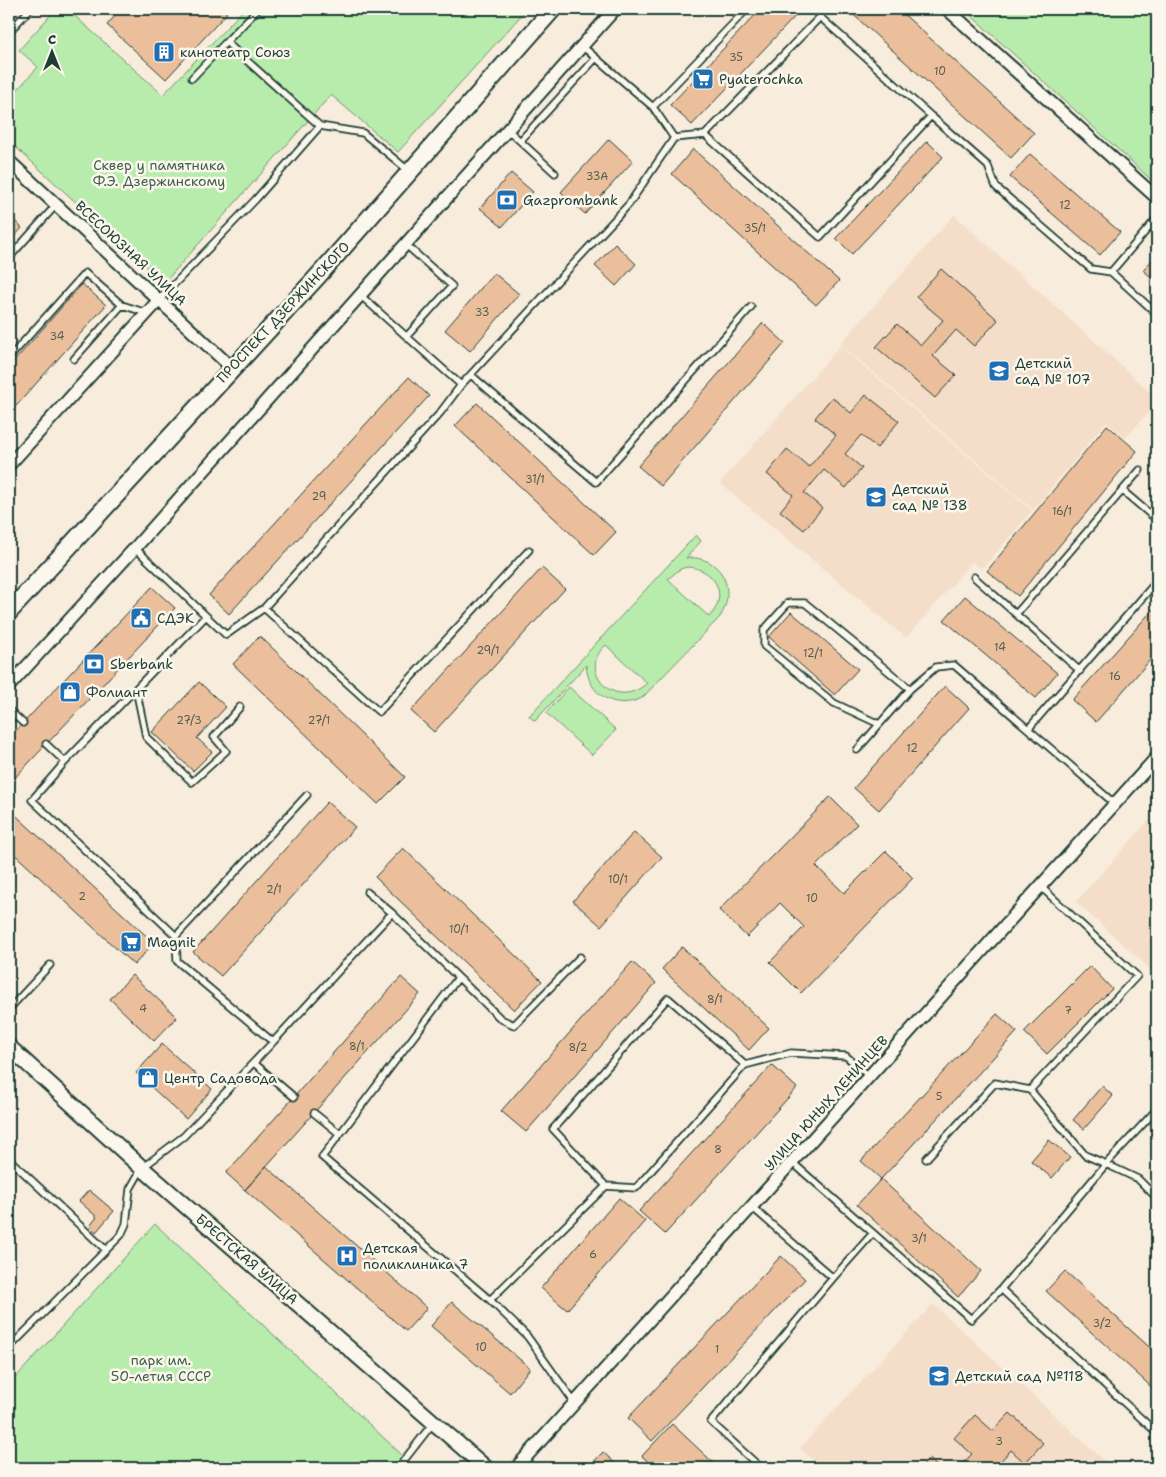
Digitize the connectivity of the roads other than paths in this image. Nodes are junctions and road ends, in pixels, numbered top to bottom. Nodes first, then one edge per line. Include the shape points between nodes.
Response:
1 (30, 9) edge
2 (258, 9) edge
3 (553, 9) edge
4 (615, 9) edge
5 (747, 9) edge
6 (947, 9) edge
7 (9, 32) edge
8 (226, 42) junction
9 (582, 46) junction
10 (596, 58) junction
11 (192, 78) dead end
12 (653, 107) junction
13 (931, 116) junction
14 (320, 126) junction
15 (507, 129) junction
16 (705, 135) junction
17 (674, 138) junction
18 (520, 141) junction
19 (9, 161) edge
20 (410, 172) junction
21 (555, 173) dead end
22 (1157, 198) edge
23 (56, 205) junction
24 (1157, 218) edge
25 (404, 243) junction
26 (9, 258) edge
27 (1111, 272) junction
28 (359, 294) junction
29 (159, 300) junction
30 (122, 305) junction
31 (751, 307) dead end
32 (147, 313) junction
33 (1157, 314) edge
34 (407, 336) junction
35 (9, 358) edge
36 (74, 359) dead end
37 (232, 368) junction
38 (471, 375) junction
39 (461, 385) junction
40 (11, 459) edge
41 (1140, 470) dead end
42 (1123, 491) junction
43 (1157, 520) edge
44 (135, 548) junction
45 (529, 550) dead end
46 (974, 577) dead end
47 (1157, 581) edge
48 (264, 608) junction
49 (9, 612) edge
50 (1016, 614) junction
51 (206, 616) junction
52 (1080, 671) junction
53 (9, 686) edge
54 (136, 689) junction
55 (910, 689) junction
56 (240, 707) dead end
57 (9, 710) edge
58 (23, 723) dead end
59 (879, 724) junction
60 (1029, 728) junction
61 (46, 744) dead end
62 (857, 750) dead end
63 (1157, 757) edge
64 (65, 762) junction
65 (307, 794) dead end
66 (1115, 804) junction
67 (1040, 886) junction
68 (367, 892) dead end
69 (392, 913) junction
70 (176, 936) junction
71 (580, 957) dead end
72 (50, 964) dead end
73 (458, 978) junction
74 (9, 1009) edge
75 (273, 1042) junction
76 (9, 1047) edge
77 (254, 1063) junction
78 (745, 1065) junction
79 (870, 1077) junction
80 (1030, 1090) junction
81 (294, 1097) dead end
82 (1157, 1109) edge
83 (314, 1113) dead end
84 (340, 1134) junction
85 (926, 1159) dead end
86 (9, 1160) edge
87 (793, 1163) junction
88 (1106, 1164) junction
89 (142, 1168) junction
90 (606, 1186) junction
91 (1157, 1198) edge
92 (752, 1208) junction
93 (873, 1233) junction
94 (106, 1250) junction
95 (833, 1278) junction
96 (1000, 1289) junction
97 (490, 1300) junction
98 (9, 1348) edge
99 (574, 1402) junction
100 (434, 1421) junction
101 (1157, 1433) edge
102 (398, 1468) edge
103 (486, 1468) edge
104 (516, 1468) edge
105 (761, 1468) edge

1 - 7 lane
2 - 8 lane
3 - 20 main road, ПРОСПЕКТ ДЗЕРЖИНСКОГО
4 - 9 street
5 - 12 lane
6 - 22 street
8 - 11 lane
8 - 14 lane
9 - 10 lane
9 - 15 street
10 - 12 lane
10 - 18 lane
12 - 17 lane
13 - 16 lane via 820,17
13 - 16 lane via 820,237
13 - 27 lane via 988,166 996,187 1091,269
14 - 20 lane via 363,133
14 - 29 lane via 256,199
15 - 18 lane
15 - 25 street
16 - 17 lane
17 - 38 lane via 629,204
18 - 21 lane
19 - 23 street, ВСЕСОЮЗНАЯ УЛИЦА
20 - 37 main road, ПРОСПЕКТ ДЗЕРЖИНСКОГО
23 - 26 lane
23 - 29 street, ВСЕСОЮЗНАЯ УЛИЦА
24 - 27 lane
25 - 28 street
25 - 34 lane via 452,286
27 - 33 lane
28 - 34 lane
28 - 44 street
29 - 32 street
29 - 37 street, ВСЕСОЮЗНАЯ УЛИЦА
30 - 32 lane
30 - 35 lane via 85,273
30 - 36 lane
31 - 38 lane via 596,482
32 - 40 street
34 - 39 lane
37 - 49 main road, ПРОСПЕКТ ДЗЕРЖИНСКОГО
38 - 39 lane
39 - 48 lane via 440,413
41 - 42 lane
42 - 43 lane
42 - 50 lane
44 - 51 lane
44 - 53 street
45 - 48 lane via 379,712
46 - 50 lane
47 - 52 lane
48 - 51 lane via 226,635
50 - 52 lane
51 - 54 lane
52 - 60 lane
54 - 56 lane via 146,737 192,782 226,751 214,737
54 - 64 lane
55 - 59 lane
55 - 59 lane via 805,603 788,603 764,630 764,646 834,703
55 - 60 lane via 936,667 954,664
57 - 58 lane
59 - 62 lane
60 - 66 lane
61 - 64 lane
63 - 66 street, УЛИЦА ЮНЫХ ЛЕНИНЦЕВ
64 - 70 lane via 32,800
65 - 70 lane
66 - 67 street, УЛИЦА ЮНЫХ ЛЕНИНЦЕВ
67 - 79 street, УЛИЦА ЮНЫХ ЛЕНИНЦЕВ
67 - 80 lane via 1137,976
68 - 69 lane
69 - 73 lane
69 - 75 lane
70 - 75 lane via 177,961
71 - 73 lane via 514,1026 501,1019
72 - 74 lane
73 - 84 lane
75 - 77 lane
76 - 89 street, БРЕСТСКАЯ УЛИЦА
77 - 81 lane
77 - 89 lane via 184,1136
78 - 79 lane via 791,1053 846,1056
78 - 90 lane via 636,1188
78 - 90 lane via 668,998 553,1129
79 - 87 street, УЛИЦА ЮНЫХ ЛЕНИНЦЕВ
80 - 85 lane via 995,1084
80 - 88 lane via 1085,1155
82 - 88 lane
83 - 84 lane
84 - 97 lane via 322,1157
86 - 94 lane
87 - 92 street, УЛИЦА ЮНЫХ ЛЕНИНЦЕВ
87 - 93 lane
88 - 91 lane via 1138,1179
88 - 96 lane
89 - 94 lane via 130,1189 126,1224 121,1235
89 - 100 street, БРЕСТСКАЯ УЛИЦА
90 - 97 lane
92 - 95 lane
92 - 99 street, УЛИЦА ЮНЫХ ЛЕНИНЦЕВ
93 - 95 lane
93 - 96 lane via 971,1319
94 - 98 lane
95 - 105 lane via 711,1422
96 - 101 lane
97 - 99 lane via 526,1336
99 - 104 street, УЛИЦА ЮНЫХ ЛЕНИНЦЕВ
100 - 102 lane
100 - 103 street, БРЕСТСКАЯ УЛИЦА

